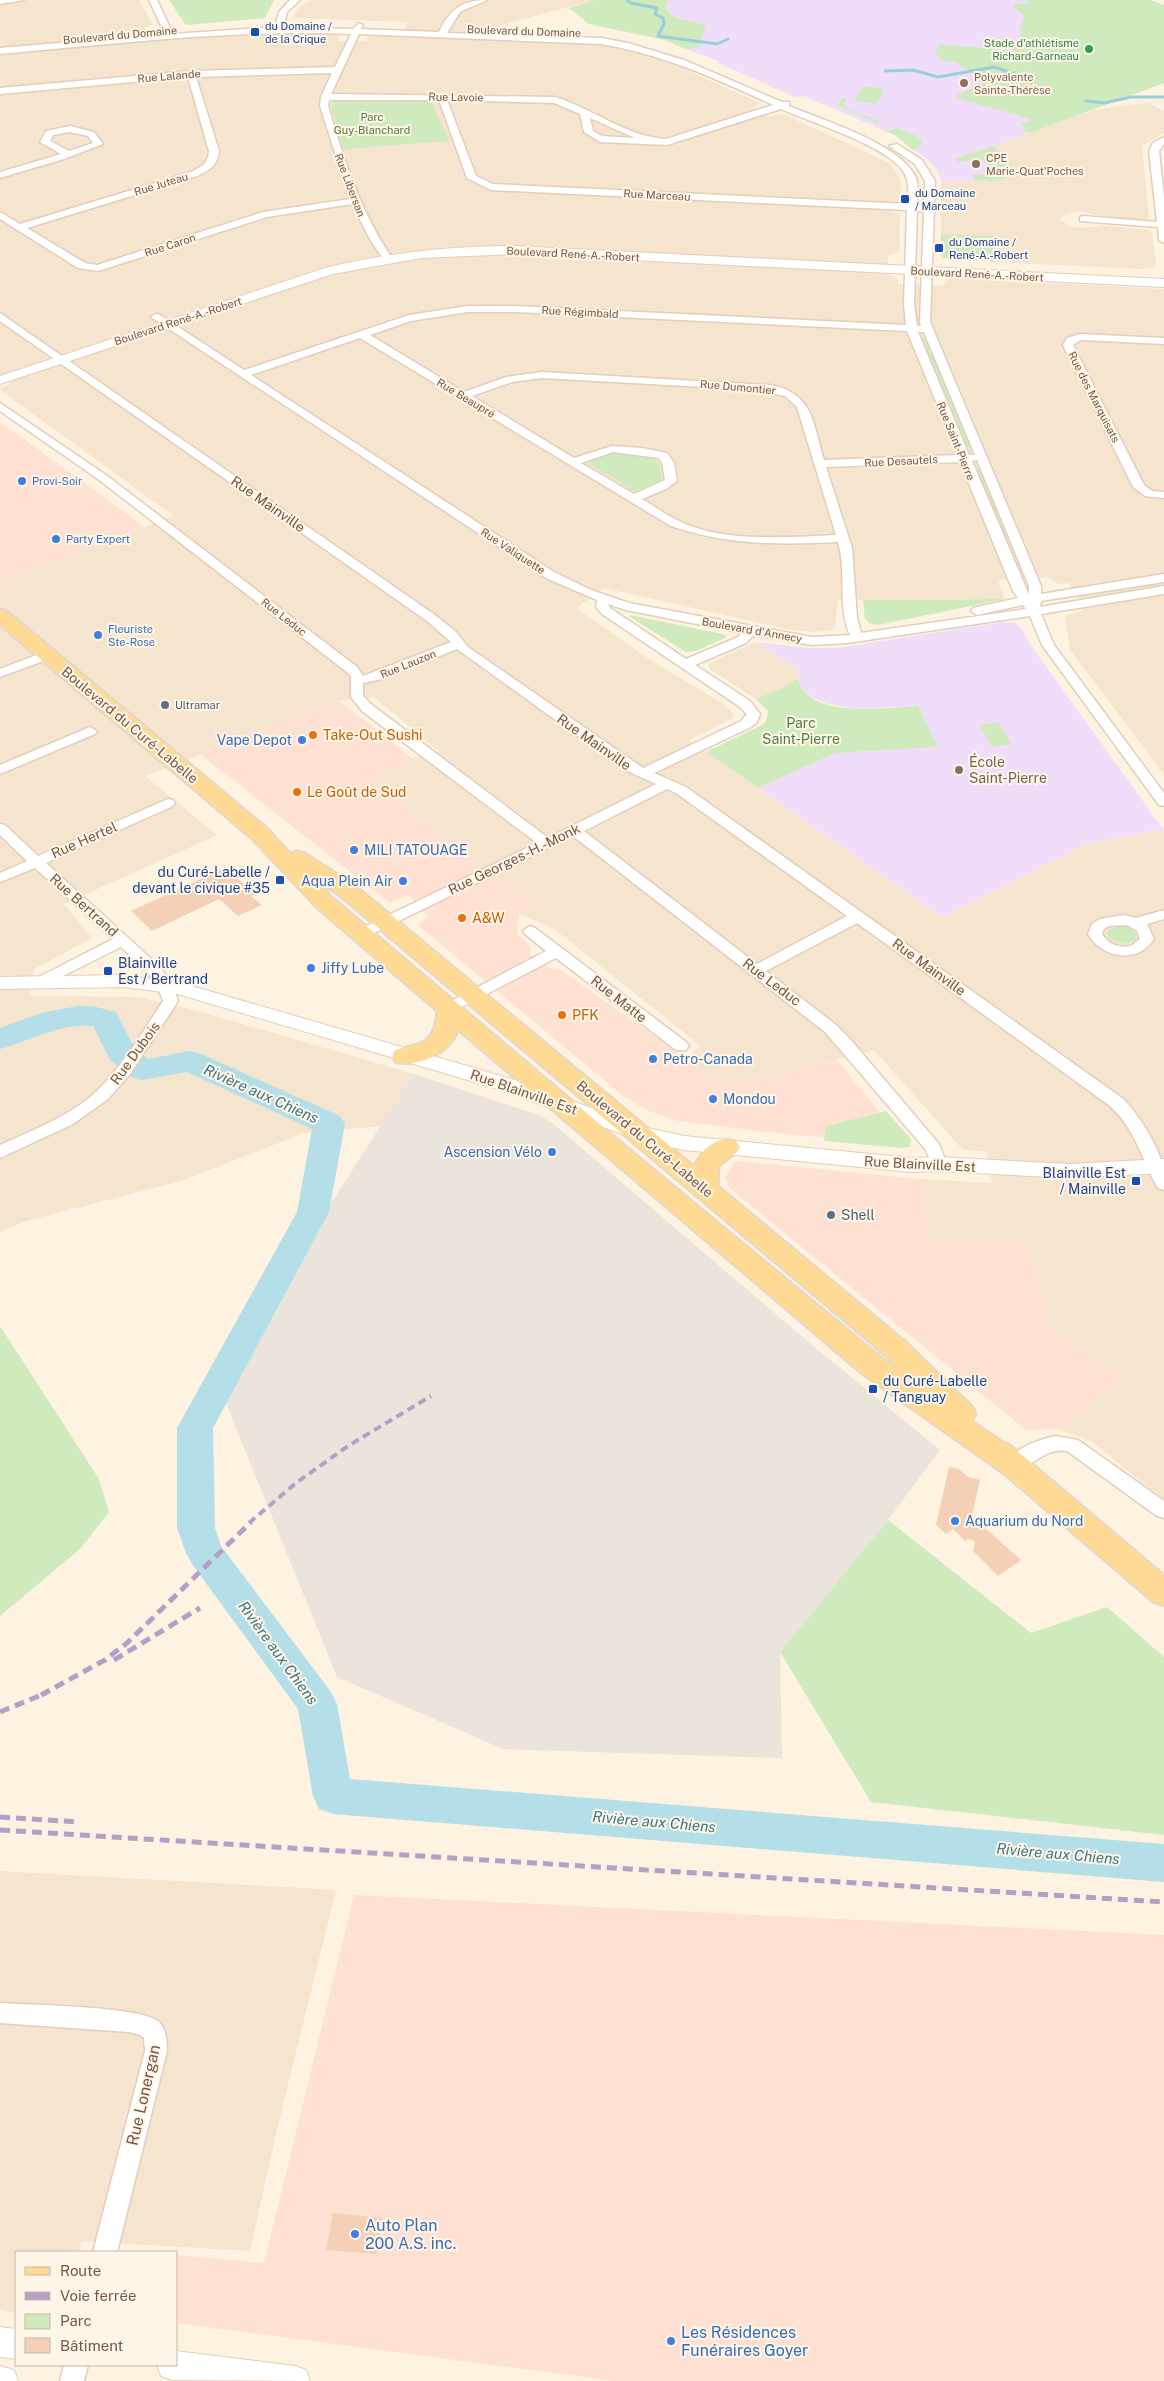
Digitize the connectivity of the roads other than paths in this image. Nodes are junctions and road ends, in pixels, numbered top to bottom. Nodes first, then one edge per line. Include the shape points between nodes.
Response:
1 (20, 0) edge
2 (153, 0) edge
3 (296, 0) edge
4 (483, 0) edge
5 (0, 2) edge
6 (278, 26) junction
7 (358, 27) junction
8 (445, 31) junction
9 (169, 34) junction
10 (0, 45) edge
11 (0, 51) edge
12 (338, 70) junction
13 (191, 74) junction
14 (0, 91) edge
15 (442, 97) junction
16 (325, 98) junction
17 (794, 102) junction
18 (782, 106) junction
19 (584, 111) junction
20 (1164, 140) edge
21 (650, 141) junction
22 (1159, 153) edge
23 (68, 154) junction
24 (0, 175) edge
25 (353, 201) junction
26 (913, 207) junction
27 (930, 208) junction
28 (0, 214) edge
29 (1083, 220) dead end
30 (1163, 225) edge
31 (19, 226) junction
32 (1164, 240) edge
33 (384, 254) junction
34 (910, 266) junction
35 (927, 267) junction
36 (1164, 274) edge
37 (1164, 283) edge
38 (0, 316) edge
39 (161, 320) junction
40 (928, 329) junction
41 (912, 330) junction
42 (361, 334) junction
43 (1164, 341) edge
44 (57, 355) junction
45 (0, 368) edge
46 (243, 374) junction
47 (0, 380) edge
48 (463, 396) junction
49 (0, 406) edge
50 (982, 457) junction
51 (964, 458) junction
52 (572, 462) junction
53 (820, 464) junction
54 (1164, 495) edge
55 (632, 499) junction
56 (843, 538) junction
57 (1164, 578) edge
58 (1164, 590) edge
59 (603, 599) junction
60 (1032, 604) junction
61 (0, 615) edge
62 (751, 631) junction
63 (857, 637) junction
64 (458, 644) junction
65 (47, 655) junction
66 (685, 664) junction
67 (0, 673) edge
68 (357, 681) junction
69 (90, 731) dead end
70 (0, 770) edge
71 (643, 774) junction
72 (666, 783) junction
73 (1164, 802) edge
74 (168, 803) dead end
75 (0, 828) edge
76 (574, 830) junction
77 (260, 834) junction
78 (546, 843) junction
79 (37, 862) junction
80 (0, 878) edge
81 (1164, 914) edge
82 (859, 916) junction
83 (386, 922) junction
84 (1136, 923) dead end
85 (530, 931) dead end
86 (361, 934) junction
87 (123, 940) junction
88 (557, 951) junction
89 (757, 970) junction
90 (40, 982) junction
91 (0, 984) edge
92 (166, 985) junction
93 (474, 995) junction
94 (449, 1008) junction
95 (681, 1046) dead end
96 (404, 1056) junction
97 (586, 1089) junction
98 (560, 1103) junction
99 (639, 1133) junction
100 (727, 1147) junction
101 (612, 1148) junction
102 (0, 1152) edge
103 (939, 1164) junction
104 (1161, 1172) edge
105 (705, 1189) junction
106 (1013, 1465) junction
107 (1164, 1511) edge
108 (1164, 1593) edge
109 (0, 2013) edge
110 (104, 2251) edge
111 (0, 2342) edge
112 (15, 2344) edge
113 (76, 2366) edge
114 (178, 2366) edge
115 (72, 2381) edge
116 (295, 2381) edge

1 - 5 street
2 - 9 street
3 - 6 street via 285,8
4 - 8 street via 460,7
6 - 7 street, Boulevard du Domaine
6 - 9 street, Boulevard du Domaine
7 - 8 street, Boulevard du Domaine
7 - 12 street
8 - 17 street, Boulevard du Domaine via 579,33 639,41 678,52
8 - 18 street, Boulevard du Domaine via 581,39 635,47 680,61
9 - 10 street, Boulevard du Domaine
9 - 11 street, Boulevard du Domaine
12 - 13 street, Rue Lalande via 270,69
12 - 16 street
13 - 14 street, Rue Lalande
13 - 31 street, Rue Juteau via 214,151 213,161 206,168
15 - 16 street, Rue Lavoie
15 - 19 street, Rue Lavoie via 555,100
15 - 26 street, Rue Marceau via 472,178 491,187
16 - 25 street, Rue Libersan via 324,106
17 - 18 street, Rue Lavoie
17 - 27 street, Boulevard du Domaine via 888,143 915,159 930,181
18 - 21 street, Rue Lavoie via 667,142
18 - 26 street, Boulevard du Domaine via 900,161 912,180
19 - 21 street, Rue Lavoie
19 - 21 street, Rue Lavoie via 589,132 600,139
20 - 22 street via 1156,145
22 - 30 street
23 - 23 street via 45,142 49,133 70,129 91,134 98,144
23 - 24 street
25 - 31 street, Rue Caron via 266,214 98,268 82,266
25 - 33 street, Rue Libersan
26 - 27 street, Rue Marceau
26 - 34 street, Boulevard du Domaine
27 - 35 street, Boulevard du Domaine
28 - 31 street, Rue Caron
29 - 30 street
30 - 32 street
33 - 34 street, Boulevard René-A.-Robert via 514,250
33 - 39 street, Boulevard René-A.-Robert via 305,268
34 - 35 street, Boulevard René-A.-Robert
34 - 41 street, Rue Saint-Pierre
35 - 36 street, Boulevard René-A.-Robert
35 - 37 street, Boulevard René-A.-Robert
35 - 40 street, Rue Saint-Pierre via 924,312
38 - 44 street, Rue Mainville
39 - 44 street, Boulevard René-A.-Robert
39 - 46 street, Rue Valiquette
40 - 41 street, Rue Régimbald
40 - 50 street, Rue Saint-Pierre
41 - 42 street, Rue Régimbald via 477,308 422,314
41 - 51 street, Rue Saint-Pierre
42 - 46 street, Rue Régimbald
42 - 48 street, Rue Beaupré
43 - 54 street, Rue des Marquisats via 1080,337 1068,345 1139,487 1148,494
44 - 45 street, Boulevard René-A.-Robert
44 - 47 street, Boulevard René-A.-Robert
44 - 64 street, Rue Mainville via 431,618
46 - 59 street, Rue Valiquette via 550,575
48 - 52 street, Rue Beaupré
48 - 53 street, Rue Dumontier via 510,379 542,375 771,388 792,395 801,403
49 - 68 street, Rue Leduc via 102,477 321,645 353,670
50 - 51 street, Rue Desautels
50 - 60 street, Rue Saint-Pierre via 1035,586
51 - 53 street, Rue Desautels
51 - 60 street, Rue Saint-Pierre via 1019,591
52 - 55 street, Rue Beaupré
52 - 55 street via 612,449 663,456 668,463 671,481
53 - 56 street, Rue Dumontier
55 - 56 street, Rue Beaupré via 675,524 736,539
56 - 63 street, Rue Dumontier via 849,562 852,624
57 - 60 street, Boulevard d'Annecy
58 - 60 street, Boulevard d'Annecy
59 - 62 street, Boulevard d'Annecy
59 - 66 street via 602,607 606,611
60 - 63 street, Boulevard d'Annecy
60 - 73 street, Rue Saint-Pierre via 1046,642
61 - 65 main road, Boulevard du Curé-Labelle
62 - 63 street, Boulevard d'Annecy via 805,640
62 - 66 street via 742,640
64 - 68 street, Rue Lauzon
64 - 71 street, Rue Mainville
65 - 67 street
65 - 77 main road, Boulevard du Curé-Labelle
66 - 71 street via 745,704 754,716 746,724
68 - 78 street, Rue Leduc via 357,697 368,708
69 - 70 street
71 - 72 street, Rue Mainville
72 - 76 street, Rue Georges-H.-Monk
72 - 82 street, Rue Mainville via 681,790
74 - 79 street, Rue Hertel
75 - 79 street, Rue Bertrand
76 - 78 street, Rue Georges-H.-Monk
76 - 89 street, Rue Leduc
77 - 83 main road, Boulevard du Curé-Labelle via 348,892
77 - 86 main road, Boulevard du Curé-Labelle via 324,902
78 - 83 street, Rue Georges-H.-Monk
79 - 80 street, Rue Hertel
79 - 87 street, Rue Bertrand
81 - 84 street
82 - 89 street
82 - 104 street, Rue Mainville via 1122,1106 1138,1125
83 - 86 street, Rue Georges-H.-Monk
83 - 93 main road, Boulevard du Curé-Labelle
85 - 88 street, Rue Matte
86 - 94 main road, Boulevard du Curé-Labelle
87 - 90 street, Rue Blainville Est
87 - 92 street, Rue Bertrand
88 - 93 street
88 - 95 street, Rue Matte
89 - 103 street, Rue Leduc via 845,1043 933,1148
90 - 91 street, Rue Blainville Est
90 - 92 street, Rue Blainville Est via 115,981
92 - 96 street, Rue Blainville Est via 226,1000
92 - 102 street, Rue Dubois via 169,1004 125,1070 102,1095 77,1114
93 - 94 street
93 - 97 main road, Boulevard du Curé-Labelle
94 - 96 main road via 447,1034 443,1040
94 - 98 main road, Boulevard du Curé-Labelle
96 - 98 street, Rue Blainville Est
97 - 98 street
97 - 99 main road, Boulevard du Curé-Labelle
98 - 99 street, Rue Blainville Est
98 - 101 main road, Boulevard du Curé-Labelle
99 - 100 street, Rue Blainville Est via 678,1142
99 - 101 street
99 - 105 main road, Boulevard du Curé-Labelle
100 - 103 street, Rue Blainville Est via 912,1165
100 - 105 main road via 707,1163
101 - 106 main road, Boulevard du Curé-Labelle via 871,1365
103 - 104 street, Rue Blainville Est
105 - 106 main road, Boulevard du Curé-Labelle via 896,1349
106 - 107 street via 1039,1447 1059,1443 1072,1445
106 - 108 main road, Boulevard du Curé-Labelle
109 - 110 street, Rue Lonergan via 129,2022 148,2027 155,2035 156,2051
111 - 112 street
113 - 115 street
114 - 116 street

